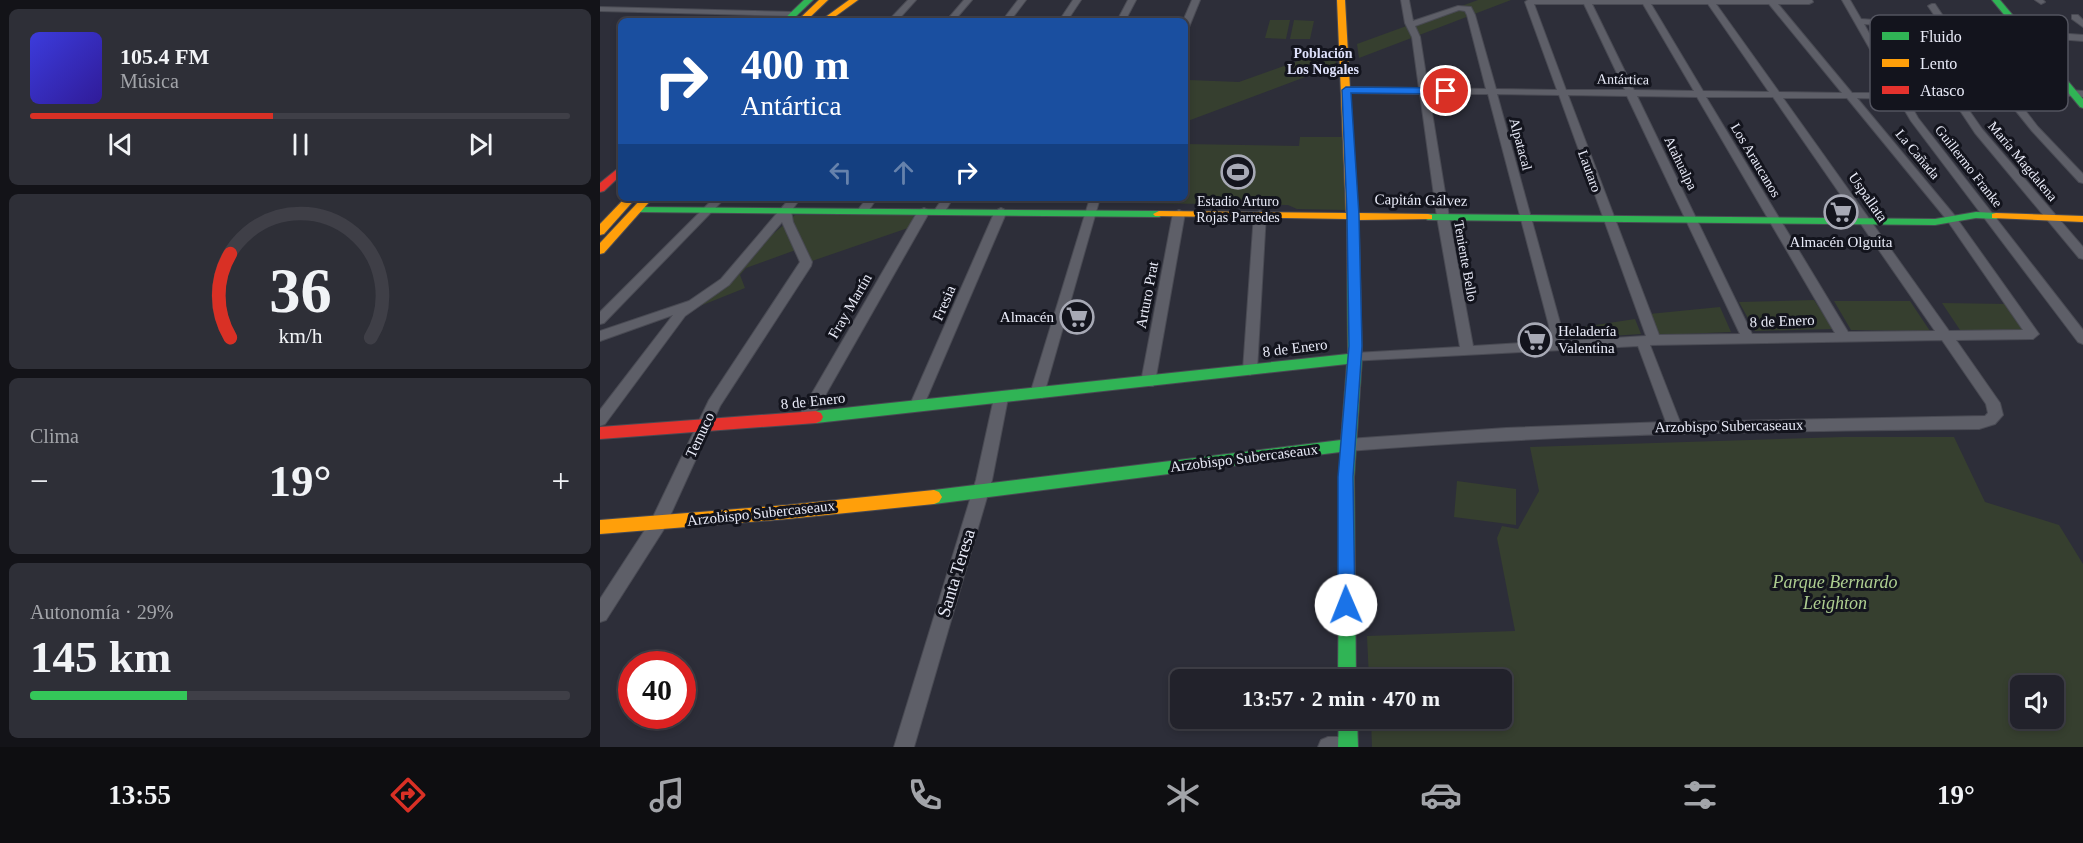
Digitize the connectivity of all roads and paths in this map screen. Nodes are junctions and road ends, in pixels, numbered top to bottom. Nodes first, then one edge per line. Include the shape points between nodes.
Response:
1 (809, 0) edge
2 (824, 0) edge
3 (837, 0) edge
4 (854, 0) edge
5 (912, 0) edge
6 (968, 0) edge
7 (1022, 0) edge
8 (1077, 0) edge
9 (1132, 0) edge
10 (1196, 0) edge
11 (1341, 0) edge
12 (1405, 0) edge
13 (1846, 0) edge
14 (1996, 0) edge
15 (1586, 1) edge
16 (1645, 1) edge
17 (1709, 1) edge
18 (1771, 1) edge
19 (1530, 2) edge
20 (1809, 2) dead end
21 (1932, 6) dead end
22 (600, 9) edge
23 (1938, 15) edge
24 (2008, 15) edge
25 (2075, 17) dead end
26 (774, 18) edge
27 (794, 18) edge
28 (795, 18) edge
29 (818, 18) edge
30 (828, 18) edge
31 (835, 18) edge
32 (895, 18) edge
33 (953, 18) edge
34 (1008, 18) edge
35 (1065, 18) edge
36 (1123, 18) edge
37 (1188, 20) edge
38 (1858, 21) junction
39 (1870, 22) edge
40 (1410, 25) junction
41 (2083, 25) edge
42 (2068, 37) edge
43 (2083, 38) edge
44 (1870, 43) edge
45 (2068, 84) edge
46 (1346, 90) junction
47 (1424, 91) junction
48 (1492, 91) junction
49 (1561, 92) junction
50 (1630, 93) junction
51 (1698, 93) junction
52 (1776, 94) junction
53 (1849, 95) junction
54 (1870, 95) edge
55 (2080, 98) edge
56 (1910, 111) edge
57 (1965, 111) edge
58 (2021, 111) edge
59 (618, 173) edge
60 (2083, 180) edge
61 (604, 194) edge
62 (717, 201) edge
63 (793, 201) edge
64 (870, 201) edge
65 (946, 201) edge
66 (1094, 201) edge
67 (634, 204) edge
68 (709, 210) junction
69 (785, 210) junction
70 (862, 210) junction
71 (924, 211) junction
72 (940, 211) junction
73 (1001, 212) junction
74 (1090, 213) junction
75 (1179, 213) junction
76 (1260, 214) junction
77 (1353, 215) junction
78 (1988, 216) junction
79 (1443, 217) junction
80 (1525, 218) junction
81 (1951, 218) junction
82 (2052, 218) junction
83 (1608, 219) junction
84 (2083, 219) edge
85 (1692, 220) junction
86 (1775, 221) junction
87 (1866, 222) junction
88 (600, 231) edge
89 (600, 250) edge
90 (2083, 255) edge
91 (697, 302) junction
92 (600, 320) edge
93 (2033, 334) joint
94 (1944, 335) junction
95 (600, 336) edge
96 (1844, 336) junction
97 (1748, 338) junction
98 (2083, 339) edge
99 (1648, 340) junction
100 (1560, 345) junction
101 (1467, 350) junction
102 (1355, 358) junction
103 (1250, 370) junction
104 (1148, 382) junction
105 (1037, 394) junction
106 (1001, 398) junction
107 (916, 407) junction
108 (1996, 415) joint
109 (805, 418) junction
110 (600, 420) edge
111 (1676, 426) junction
112 (703, 427) junction
113 (600, 433) edge
114 (1348, 446) junction
115 (981, 491) junction
116 (658, 524) junction
117 (600, 527) edge
118 (600, 614) edge
119 (1347, 669) edge
120 (1348, 729) edge
121 (904, 747) edge
122 (1328, 747) edge
123 (1348, 747) edge

1 - 27 main road
2 - 28 main road
3 - 29 main road
4 - 30 main road
4 - 31 main road
5 - 32 street
6 - 33 street
7 - 34 street
8 - 35 street
9 - 36 street
10 - 37 street
11 - 46 main road
12 - 40 street, Teniente Bello
13 - 38 street, Guillermo Franke
14 - 24 main road
15 - 16 street
15 - 19 street
15 - 50 street, Atahualpa
16 - 17 street
16 - 51 street, Los Araucanos
17 - 18 street
17 - 52 street, Uspallata
18 - 20 street
18 - 53 street, La Cañada
19 - 49 street, Lautaro
21 - 23 street
22 - 26 street
25 - 41 street
38 - 39 street
38 - 44 street, Guillermo Franke
40 - 47 street, Teniente Bello via 1416,37
40 - 48 street, Alpatacal via 1458,8 1468,9
42 - 43 street
45 - 55 main road
46 - 47 street, Antártica
46 - 77 main road
47 - 48 street, Antártica
47 - 79 street, Teniente Bello
48 - 49 street, Antártica
48 - 80 street, Alpatacal
49 - 50 street, Antártica
49 - 83 street, Lautaro
50 - 51 street, Antártica
50 - 85 street, Atahualpa
51 - 52 street, Antártica
51 - 86 street, Los Araucanos
52 - 53 street, Antártica
52 - 87 street, Uspallata
53 - 54 street, Antártica
53 - 81 street, La Cañada
56 - 78 street, Guillermo Franke
57 - 82 street, María Magdalena
58 - 60 street
59 - 61 main road
62 - 68 street
63 - 69 street
64 - 70 street
65 - 72 street
66 - 74 street
67 - 68 main road, Capitán Gálvez
67 - 88 main road
67 - 89 main road
68 - 69 main road, Capitán Gálvez
68 - 92 street
69 - 70 main road, Capitán Gálvez
69 - 91 street via 725,282
69 - 112 street, Temuco via 806,262
70 - 71 main road, Capitán Gálvez
71 - 72 main road, Capitán Gálvez
71 - 109 street, Fray Martín
72 - 73 main road, Capitán Gálvez
73 - 74 main road, Capitán Gálvez
73 - 107 street, Fresia
74 - 75 main road, Capitán Gálvez
74 - 105 street
75 - 76 main road, Capitán Gálvez
75 - 104 street, Arturo Prat
76 - 77 main road, Capitán Gálvez
76 - 103 street
77 - 79 main road, Capitán Gálvez
77 - 102 main road
78 - 81 main road, Capitán Gálvez
78 - 82 main road, Capitán Gálvez
78 - 98 street, Guillermo Franke
79 - 80 main road, Capitán Gálvez
79 - 101 street, Teniente Bello
80 - 83 main road, Capitán Gálvez
80 - 100 street, Alpatacal
81 - 87 main road, Capitán Gálvez via 1929,223
81 - 93 street, La Cañada
82 - 84 main road, Capitán Gálvez
82 - 90 street, María Magdalena
83 - 85 main road, Capitán Gálvez
83 - 99 street, Lautaro
85 - 86 main road, Capitán Gálvez
85 - 97 street, Atahualpa
86 - 87 main road, Capitán Gálvez
86 - 96 street, Los Araucanos
87 - 94 street, Uspallata
91 - 95 street
91 - 110 street via 681,313
93 - 94 street, 8 de Enero
94 - 96 street, 8 de Enero
94 - 108 street, Uspallata via 1995,407
96 - 97 street, 8 de Enero
97 - 99 street, 8 de Enero
99 - 100 street, 8 de Enero
99 - 111 street, Lautaro
100 - 101 street, 8 de Enero
101 - 102 street, 8 de Enero
102 - 103 main road, 8 de Enero
102 - 114 main road
103 - 104 main road, 8 de Enero
104 - 105 main road, 8 de Enero
105 - 106 main road, 8 de Enero
106 - 107 main road, 8 de Enero
106 - 115 street, Santa Teresa
107 - 109 main road, 8 de Enero
108 - 111 street, Arzobispo Subercaseaux via 1979,423
109 - 112 main road, 8 de Enero
111 - 114 street, Arzobispo Subercaseaux via 1541,430
112 - 113 main road, 8 de Enero
112 - 116 street, Temuco
114 - 115 main road, Arzobispo Subercaseaux
114 - 119 main road
115 - 116 main road, Arzobispo Subercaseaux
115 - 121 street, Santa Teresa
116 - 117 main road, Arzobispo Subercaseaux
116 - 118 street, Temuco
120 - 123 main road
122 - 123 street

